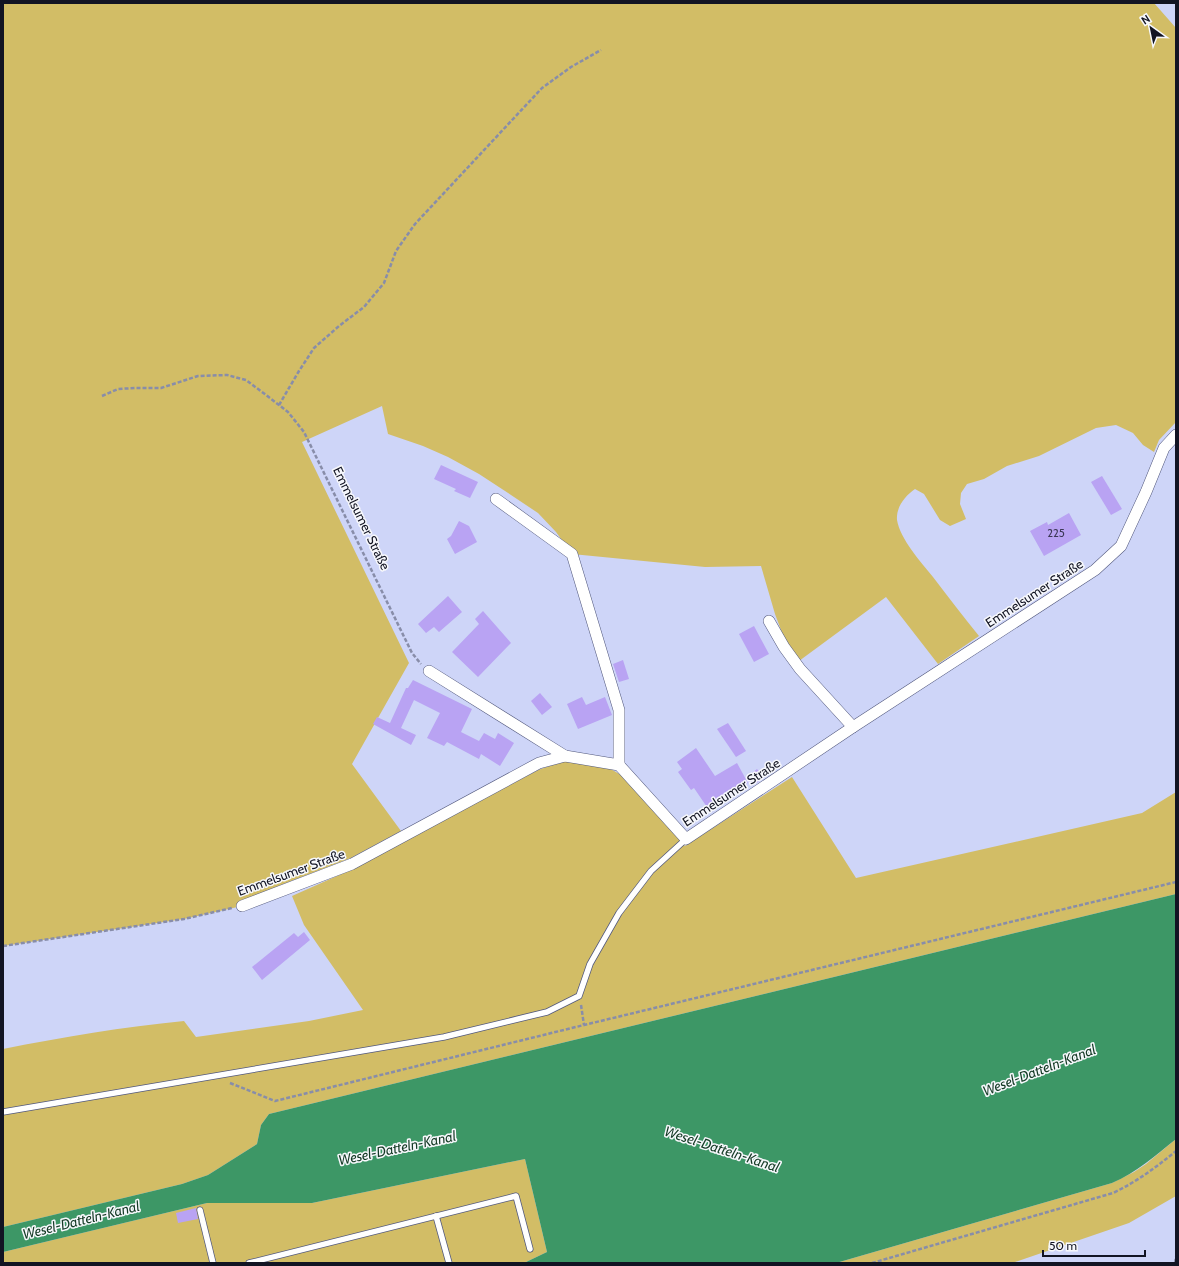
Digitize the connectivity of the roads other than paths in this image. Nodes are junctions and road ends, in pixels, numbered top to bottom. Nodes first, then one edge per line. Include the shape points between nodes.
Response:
1 (1176, 435) edge
2 (496, 498) dead end
3 (769, 621) dead end
4 (429, 671) road end
5 (853, 727) junction
6 (565, 756) junction
7 (619, 765) junction
8 (686, 839) junction
9 (242, 906) road end
10 (3, 1112) edge
11 (200, 1210) dead end
12 (436, 1216) junction
13 (530, 1249) dead end
14 (213, 1263) edge
15 (249, 1263) edge
16 (449, 1263) edge

1 - 5 street, Emmelsumer Straße via 1164,448 1121,546 1095,570
2 - 7 street via 572,554 619,710
3 - 5 street via 800,669
4 - 6 street, Emmelsumer Straße
5 - 8 street, Emmelsumer Straße
6 - 7 street, Emmelsumer Straße
6 - 9 street, Emmelsumer Straße via 539,763 352,864
7 - 8 street, Emmelsumer Straße
8 - 10 lane via 651,871 619,913 590,964 579,996 547,1012 444,1037
11 - 14 lane
12 - 13 lane via 516,1196
12 - 15 lane
12 - 16 lane

